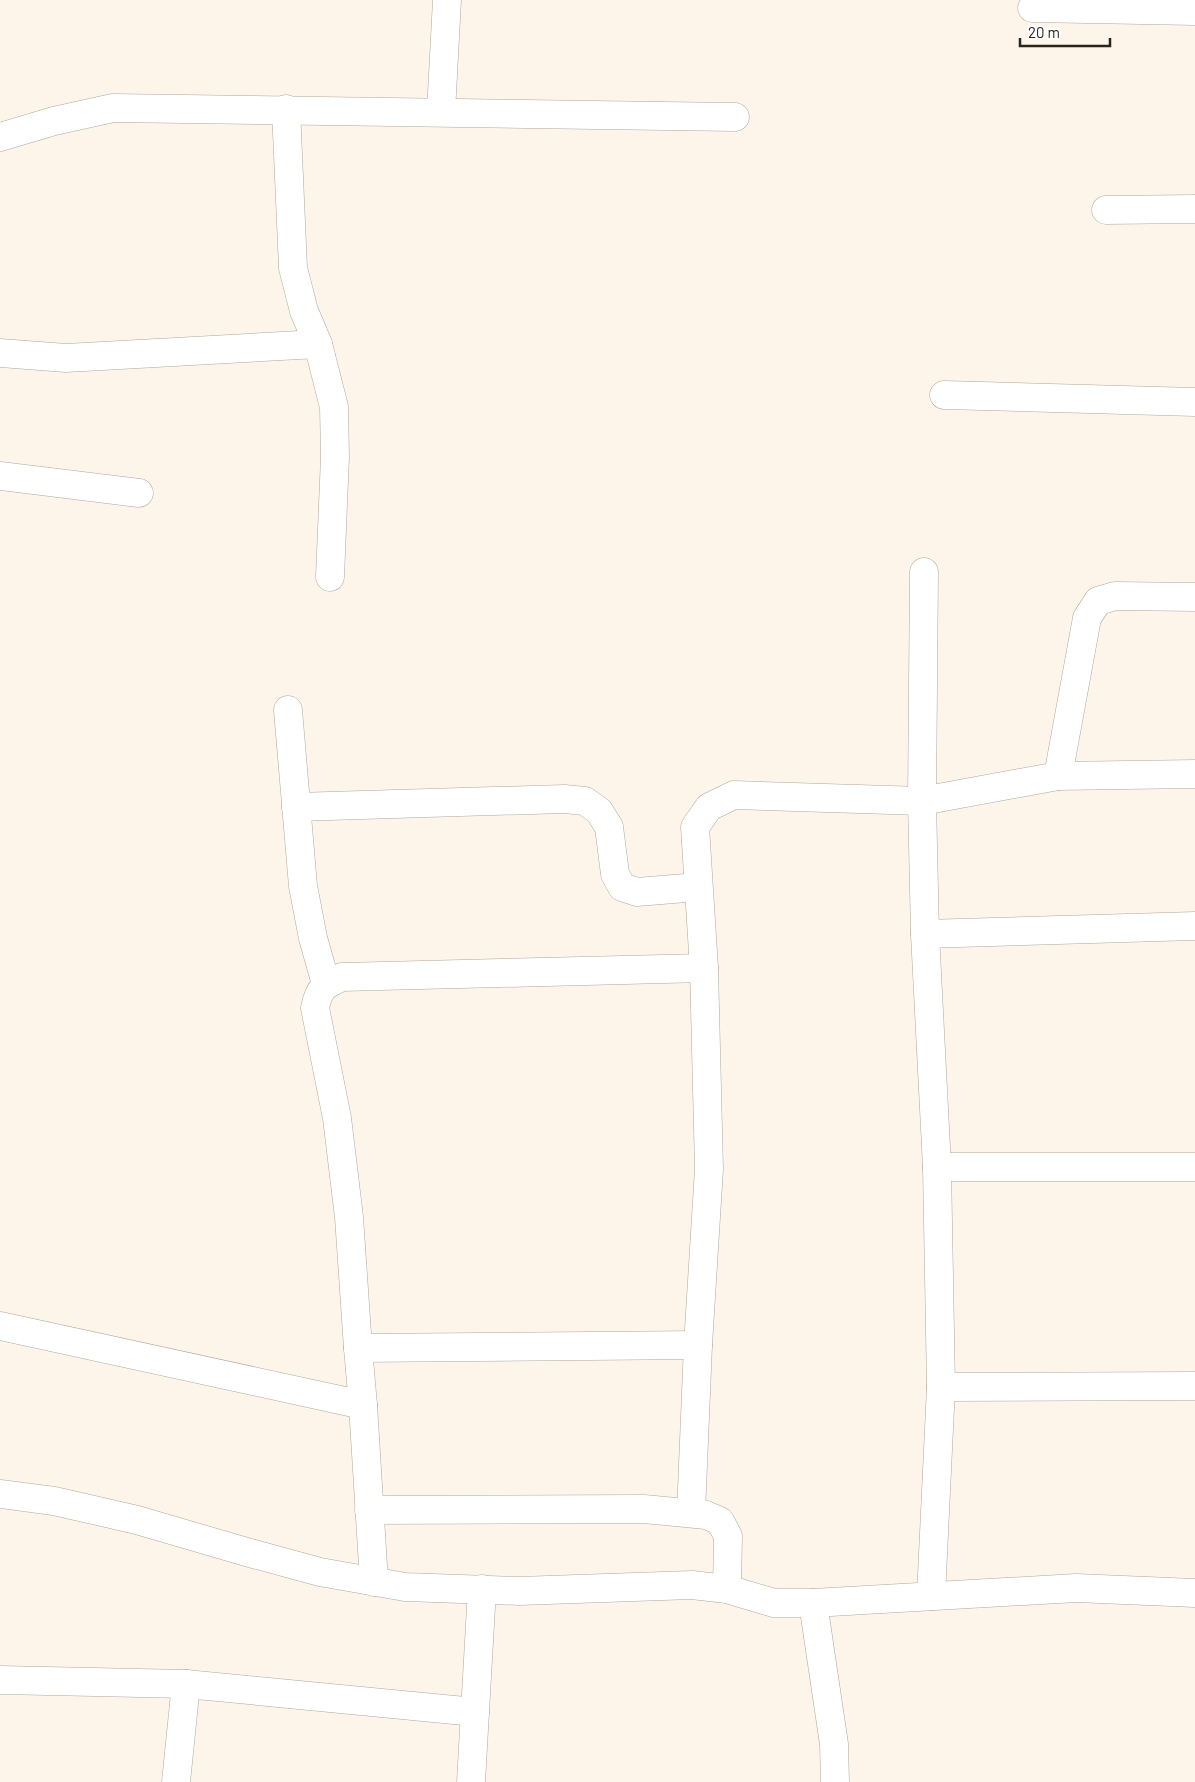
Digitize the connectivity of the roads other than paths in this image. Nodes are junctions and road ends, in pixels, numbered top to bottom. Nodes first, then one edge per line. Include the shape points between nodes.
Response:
1 (447, 0) edge
2 (1032, 8) dead end
3 (1195, 11) edge
4 (286, 109) junction
5 (441, 112) junction
6 (735, 117) dead end
7 (0, 137) edge
8 (1195, 209) edge
9 (1106, 210) dead end
10 (318, 344) junction
11 (0, 353) edge
12 (944, 394) dead end
13 (1195, 402) edge
14 (0, 476) edge
15 (139, 493) dead end
16 (924, 572) dead end
17 (330, 577) dead end
18 (1195, 597) edge
19 (288, 710) dead end
20 (1195, 774) edge
21 (1058, 776) junction
22 (922, 801) junction
23 (296, 807) junction
24 (698, 887) junction
25 (1195, 926) edge
26 (925, 934) junction
27 (704, 968) junction
28 (326, 984) junction
29 (937, 1166) junction
30 (1195, 1167) edge
31 (0, 1326) edge
32 (698, 1345) junction
33 (358, 1348) junction
34 (1195, 1386) edge
35 (941, 1387) junction
36 (363, 1405) junction
37 (0, 1494) edge
38 (370, 1510) junction
39 (691, 1513) junction
40 (374, 1582) junction
41 (727, 1589) junction
42 (482, 1590) junction
43 (1195, 1593) edge
44 (931, 1596) junction
45 (813, 1603) junction
46 (0, 1680) edge
47 (186, 1684) junction
48 (475, 1712) junction
49 (176, 1782) edge
50 (471, 1782) edge
51 (835, 1782) edge

1 - 5 street
2 - 3 street
4 - 5 street
4 - 7 street via 113,108
4 - 10 street via 293,268 304,311
5 - 6 street
8 - 9 street
10 - 11 street via 66,358
10 - 17 street via 334,407
12 - 13 street
14 - 15 street
16 - 22 street
18 - 21 street via 1115,596 1098,601 1087,618
19 - 23 street
20 - 21 street
21 - 22 street
22 - 24 street via 734,795 709,807 696,827
22 - 26 street
23 - 24 street via 585,801 599,812 609,827 615,874 622,887 637,892
23 - 28 street via 303,886
24 - 27 street
25 - 26 street
26 - 29 street
27 - 28 street via 342,977
27 - 32 street via 709,1169
28 - 33 street via 318,994 316,1008 337,1118 349,1217
29 - 30 street
29 - 35 street
31 - 36 street
32 - 33 street
32 - 39 street
33 - 36 street
34 - 35 street
35 - 44 street
36 - 38 street
37 - 40 street via 54,1501 137,1520 320,1572
38 - 39 street via 644,1509
38 - 40 street
39 - 41 street via 720,1521 728,1536
40 - 42 street via 405,1588
41 - 42 street via 675,1585
41 - 45 street via 774,1603
42 - 48 street
43 - 44 street via 1076,1588
44 - 45 street
45 - 51 street via 834,1744
46 - 47 street
47 - 48 street
47 - 49 street
48 - 50 street

